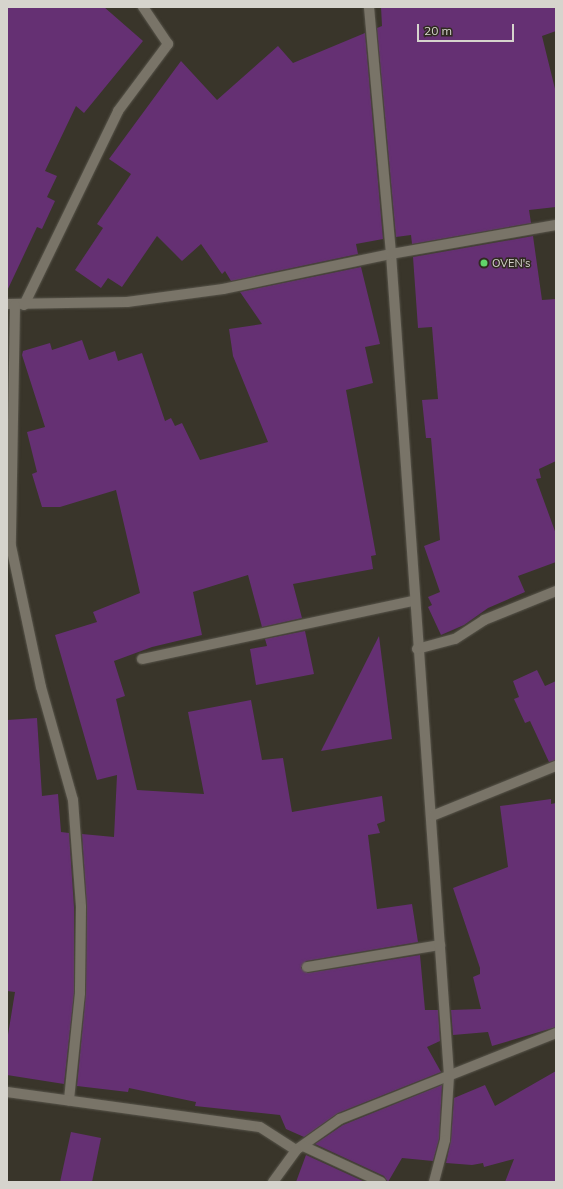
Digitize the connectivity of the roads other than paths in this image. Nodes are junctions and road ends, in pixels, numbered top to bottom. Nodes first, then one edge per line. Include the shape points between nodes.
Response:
1 (143, 7) edge
2 (369, 7) edge
3 (556, 225) edge
4 (391, 254) junction
5 (15, 304) edge
6 (556, 591) edge
7 (412, 601) junction
8 (417, 649) junction
9 (142, 659) dead end
10 (556, 766) edge
11 (432, 816) junction
12 (440, 945) junction
13 (307, 967) dead end
14 (556, 1033) edge
15 (449, 1076) junction
16 (7, 1092) edge
17 (69, 1100) junction
18 (300, 1148) junction
19 (273, 1182) edge
20 (381, 1182) edge
21 (434, 1182) edge

1 - 5 street via 168,44 118,111
2 - 4 street
3 - 4 street
4 - 5 street via 223,289 142,300
4 - 7 street
5 - 17 street via 11,546 41,687 73,800 81,907 80,993
6 - 8 street via 484,620 455,639
7 - 8 street
7 - 9 street
8 - 11 street
10 - 11 street
11 - 12 street
12 - 13 street
12 - 15 street
14 - 15 street
15 - 18 street via 340,1119
15 - 21 street via 445,1140
16 - 17 street
17 - 18 street via 260,1127
18 - 19 street
18 - 20 street

